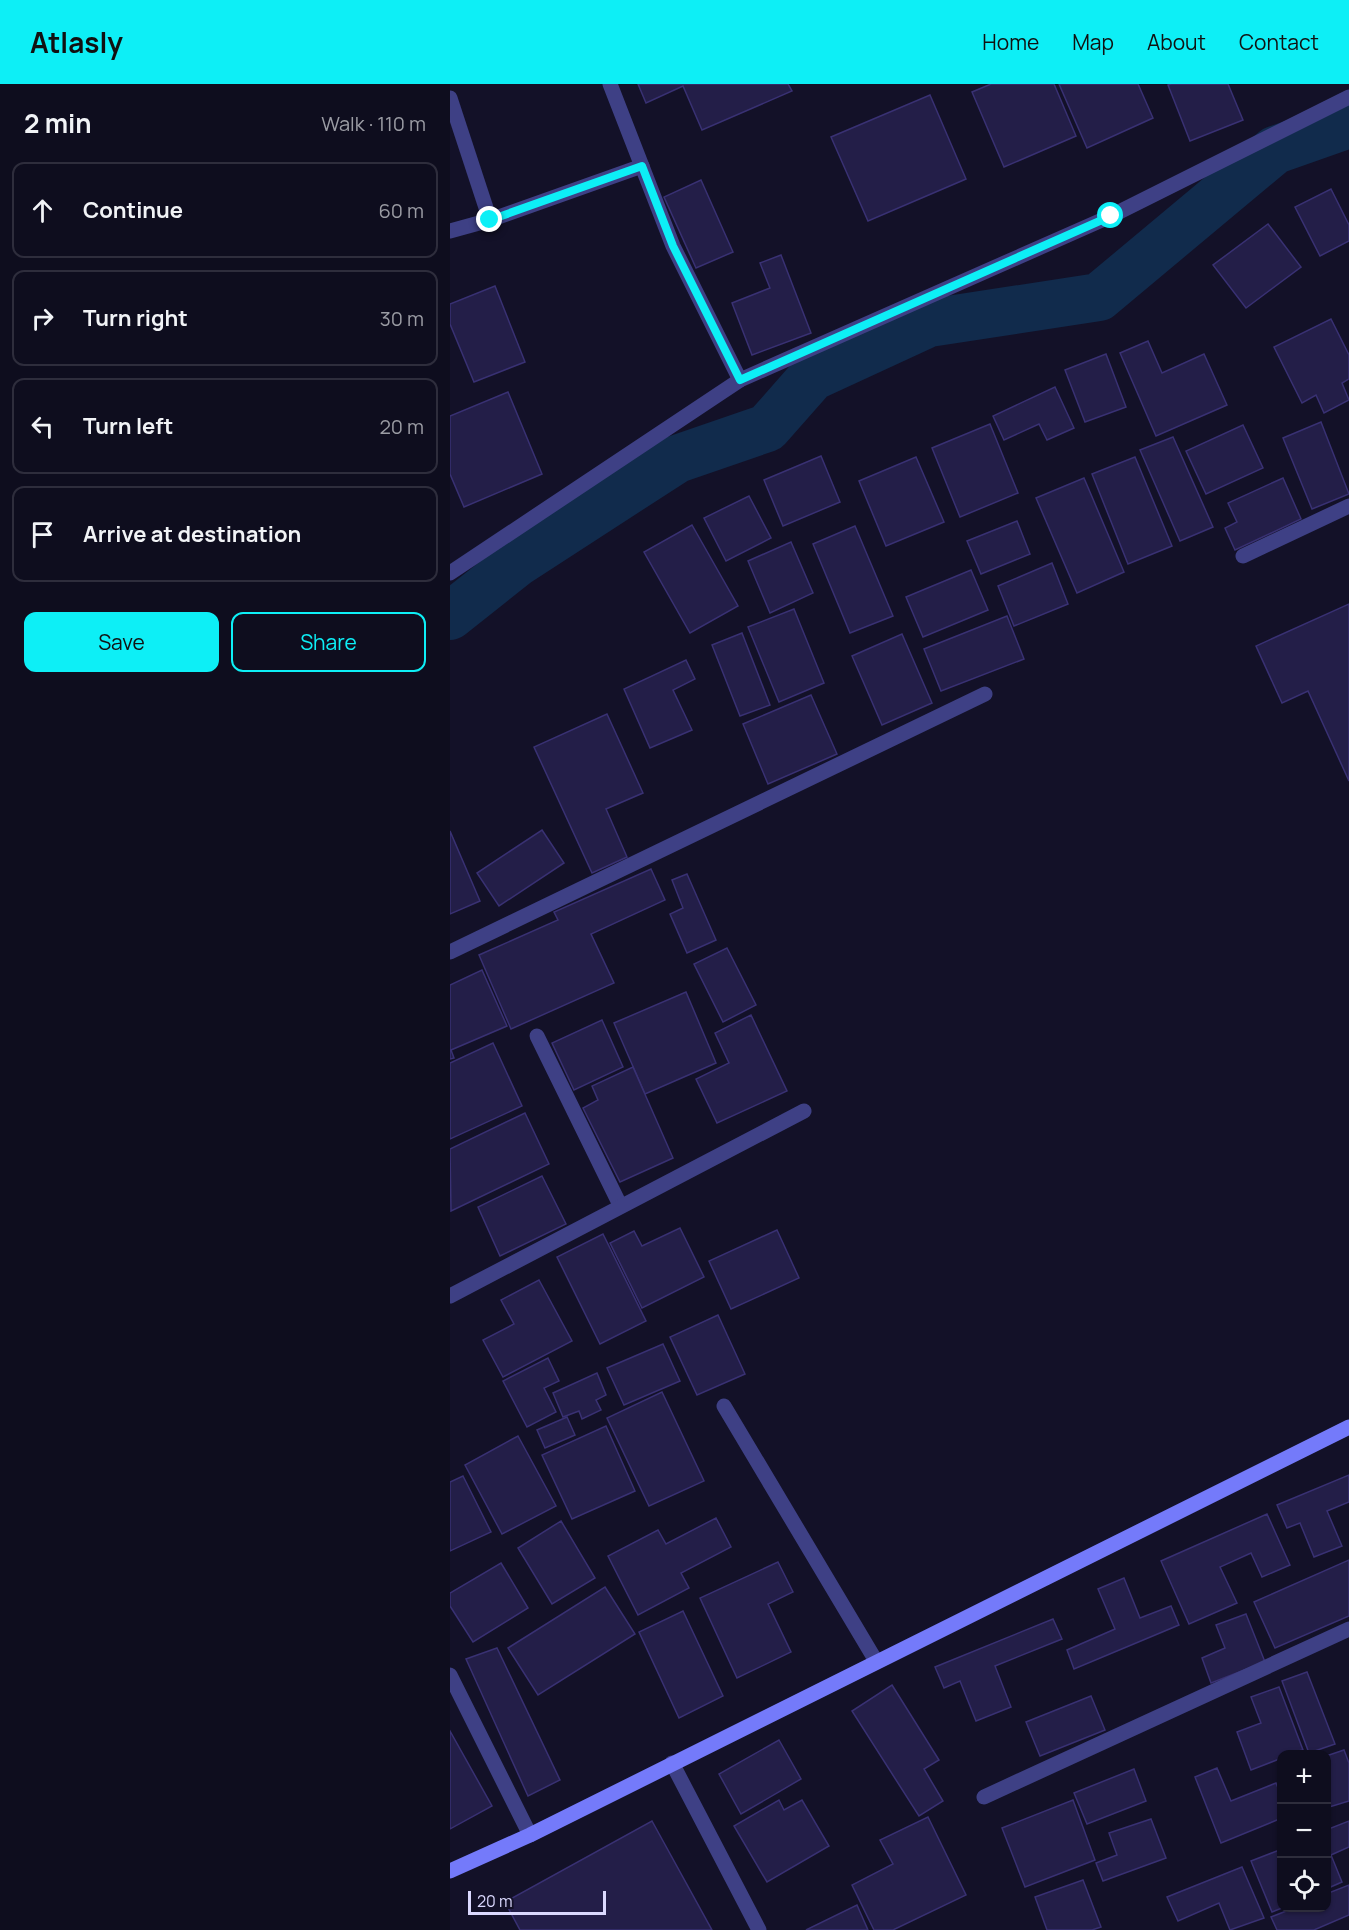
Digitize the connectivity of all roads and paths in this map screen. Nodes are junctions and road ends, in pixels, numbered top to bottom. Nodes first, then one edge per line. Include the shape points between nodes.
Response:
1 (610, 84) edge
2 (1349, 97) edge
3 (450, 98) edge
4 (642, 166) junction
5 (490, 220) junction
6 (450, 231) edge
7 (740, 380) junction
8 (1349, 506) edge
9 (1244, 556) dead end
10 (450, 573) edge
11 (985, 694) dead end
12 (450, 952) edge
13 (537, 1036) dead end
14 (804, 1112) dead end
15 (620, 1206) junction
16 (450, 1296) edge
17 (724, 1406) dead end
18 (1349, 1428) edge
19 (1349, 1629) edge
20 (876, 1661) junction
21 (450, 1675) edge
22 (672, 1763) junction
23 (984, 1797) dead end
24 (530, 1835) junction
25 (450, 1870) edge
26 (759, 1930) edge

1 - 4 street
2 - 7 street via 1111,216
3 - 5 street
4 - 5 street
4 - 7 street via 673,246
5 - 6 street
7 - 10 street
8 - 9 street
11 - 12 street
13 - 15 street
14 - 15 street
15 - 16 street
17 - 20 street
18 - 20 main road
19 - 23 street
20 - 22 main road
21 - 24 street
22 - 24 main road
22 - 26 street
24 - 25 main road

